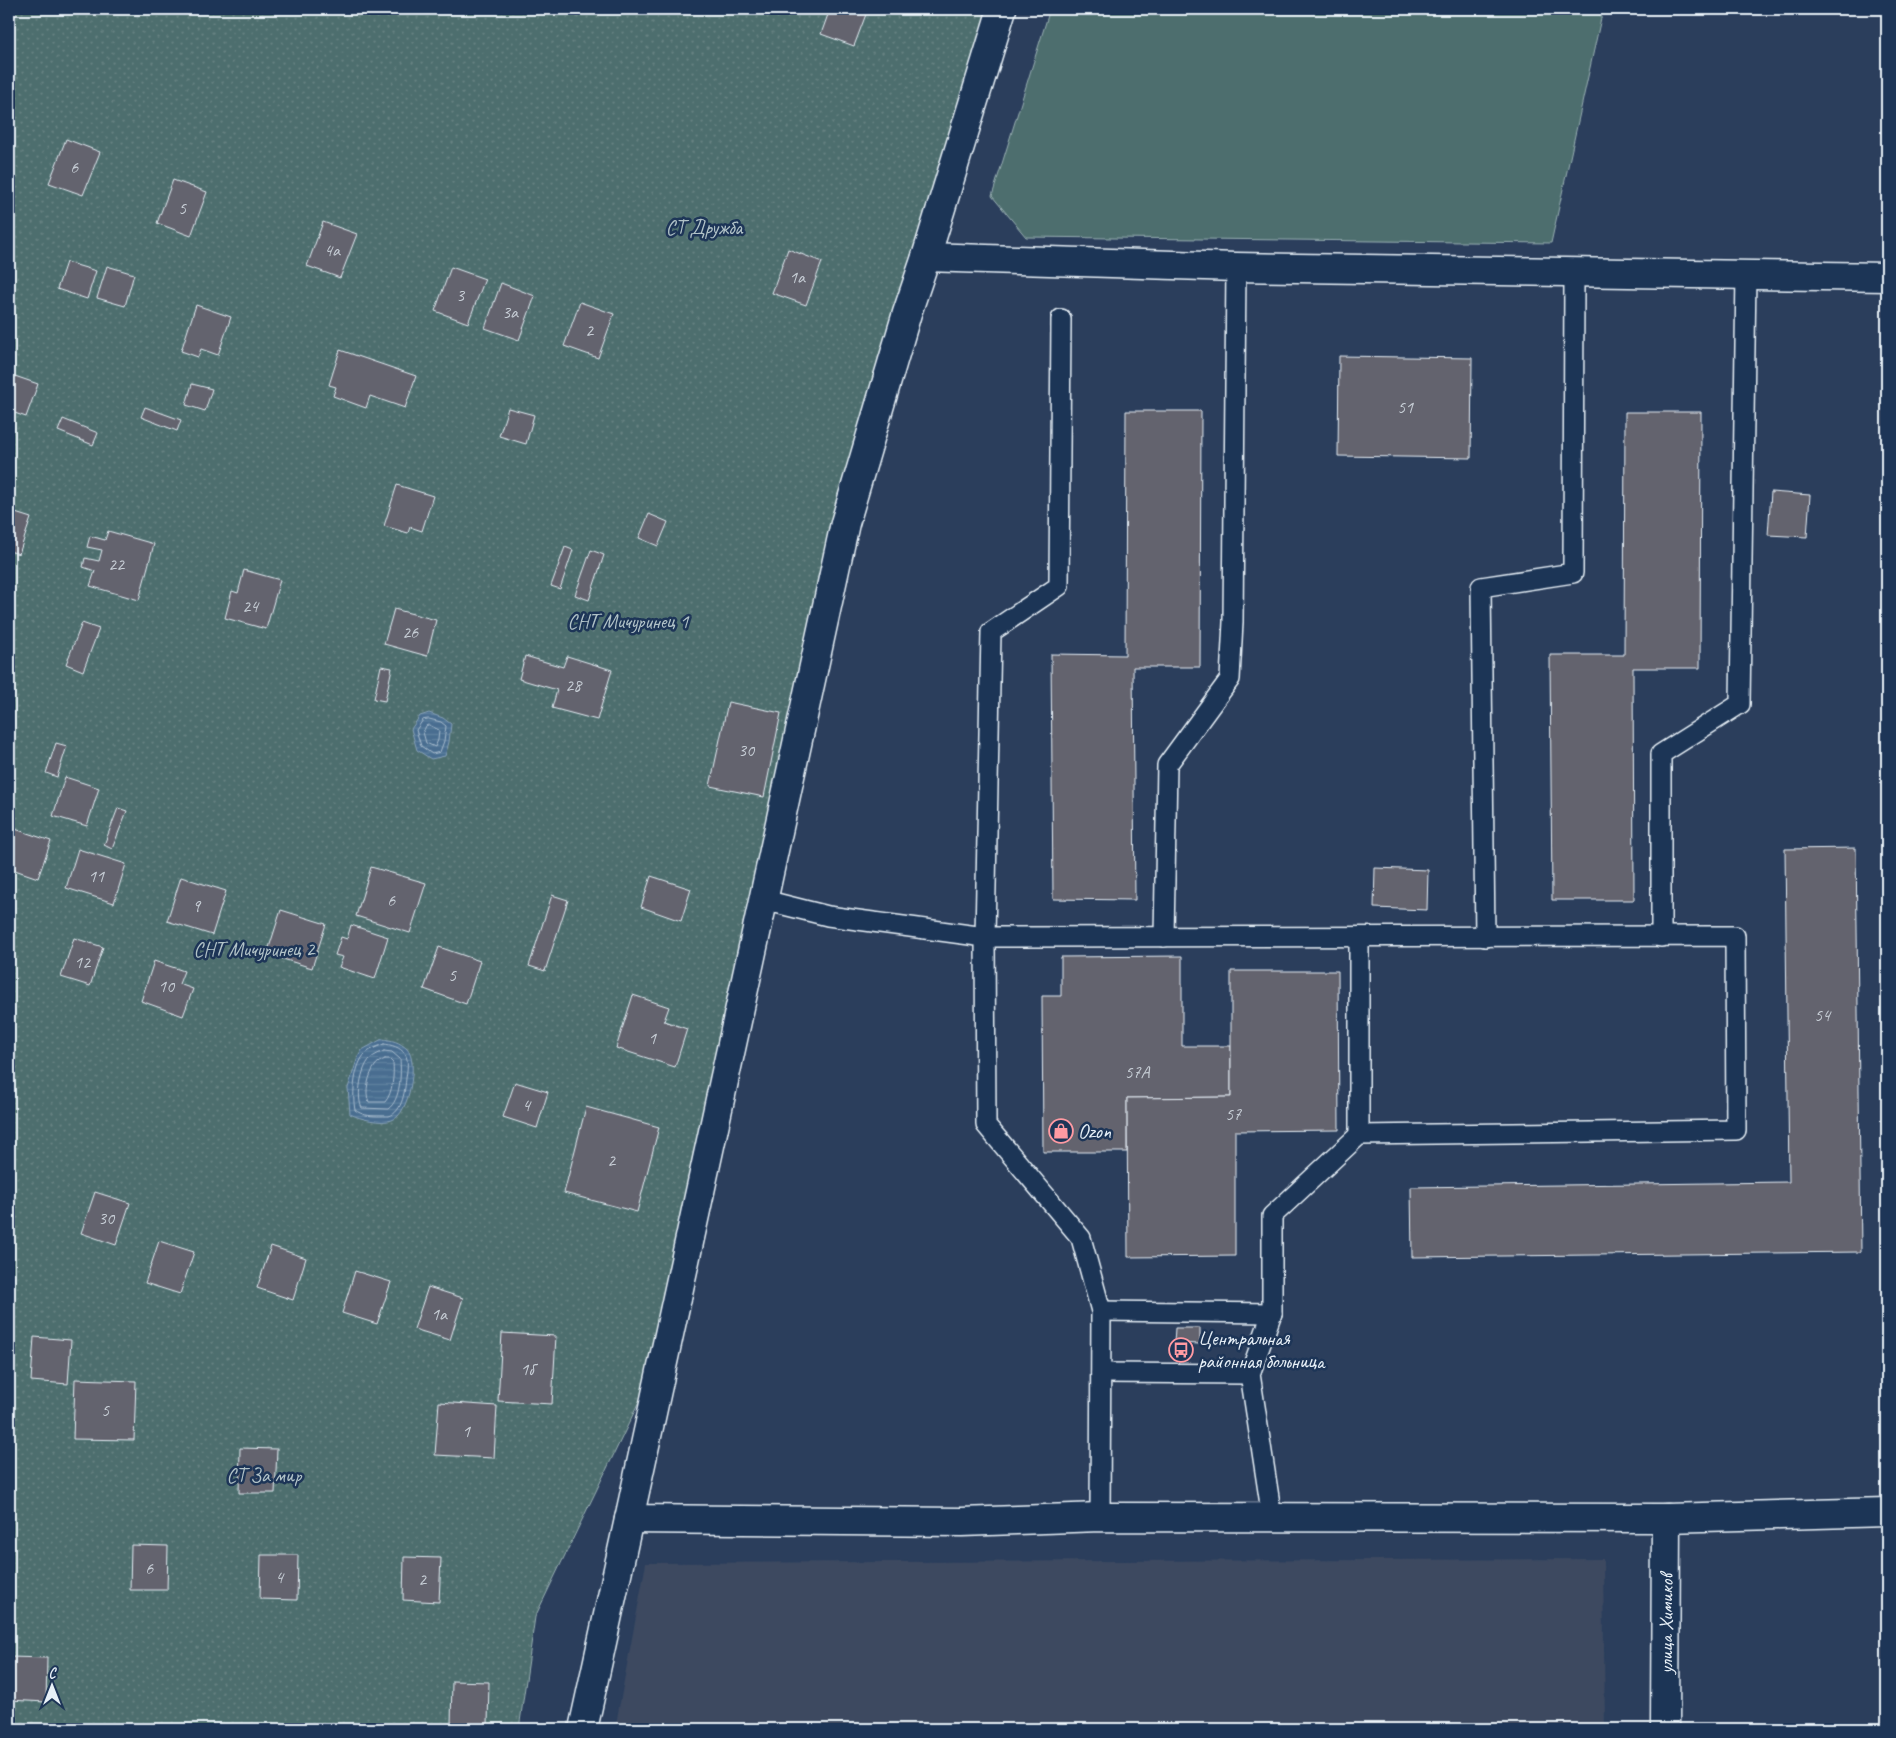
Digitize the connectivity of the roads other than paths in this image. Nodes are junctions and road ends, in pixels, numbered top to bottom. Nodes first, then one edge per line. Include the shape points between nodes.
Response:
1 (1002, 9) edge
2 (926, 257) junction
3 (1236, 267) junction
4 (1574, 272) junction
5 (1746, 274) junction
6 (1887, 277) edge
7 (1061, 319) dead end
8 (764, 900) junction
9 (984, 937) junction
10 (1164, 937) junction
11 (1359, 937) junction
12 (1485, 937) junction
13 (1661, 937) junction
14 (1358, 1135) junction
15 (1101, 1311) junction
16 (1272, 1313) junction
17 (1101, 1373) junction
18 (1250, 1374) junction
19 (1887, 1512) edge
20 (1100, 1517) junction
21 (1272, 1517) junction
22 (1666, 1518) junction
23 (629, 1519) junction
24 (582, 1729) edge
25 (1665, 1729) edge

1 - 2 street
2 - 3 street
2 - 8 street via 845,524
3 - 4 street
3 - 10 lane via 1230,679 1167,765
4 - 5 street
4 - 12 lane via 1573,573 1481,587
5 - 6 street
5 - 13 lane via 1740,704 1661,754
7 - 9 lane via 1060,586 991,632
8 - 9 lane via 828,916
8 - 23 street
9 - 10 lane
9 - 15 lane via 986,1125 1081,1238
10 - 11 lane
11 - 12 lane
11 - 14 lane
12 - 13 lane
13 - 14 lane via 1735,936 1736,1130
14 - 16 lane via 1272,1216
15 - 16 lane
15 - 17 lane
16 - 18 lane
17 - 18 lane
17 - 20 lane
18 - 21 lane
19 - 22 street
20 - 21 street
20 - 23 street via 962,1522
21 - 22 street
22 - 25 street, улица Химиков
23 - 24 street

